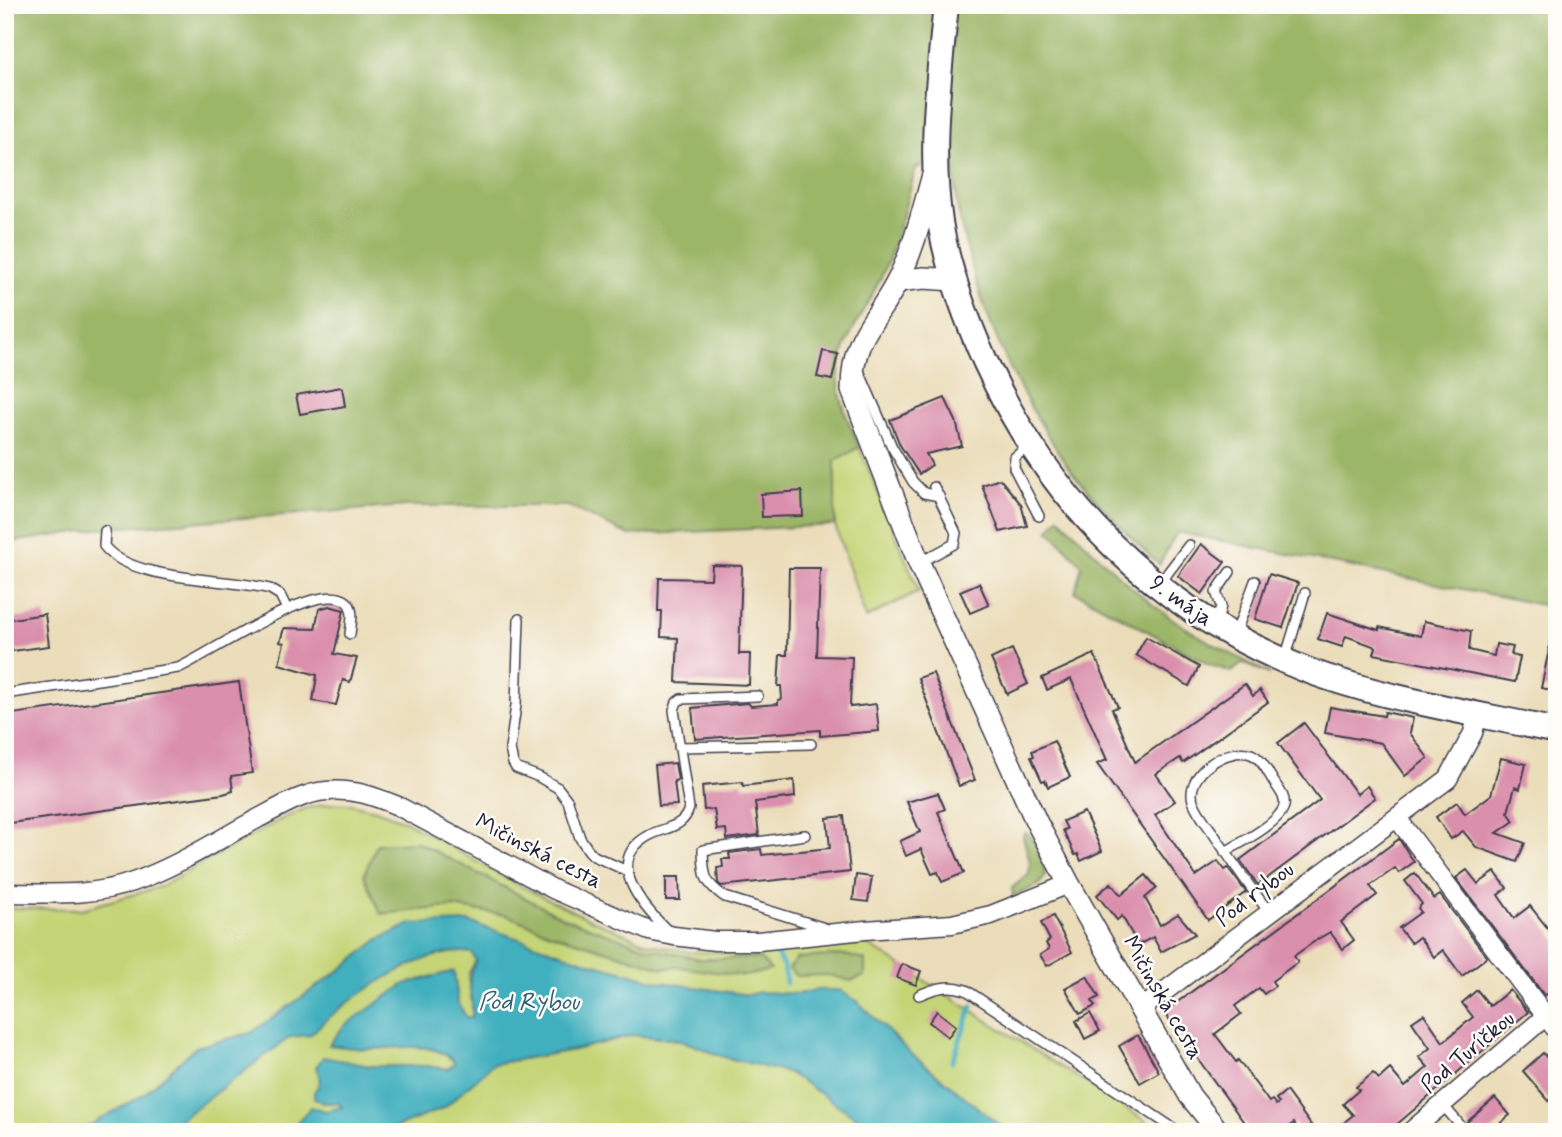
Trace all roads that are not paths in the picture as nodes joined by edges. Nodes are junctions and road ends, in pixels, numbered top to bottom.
1 (946, 5) edge
2 (935, 166) junction
3 (954, 280) junction
4 (898, 281) junction
5 (854, 359) junction
6 (1030, 445) junction
7 (934, 487) dead end
8 (939, 496) junction
9 (1040, 516) dead end
10 (105, 531) dead end
11 (1189, 545) dead end
12 (919, 563) junction
13 (1230, 572) dead end
14 (1255, 581) dead end
15 (1158, 585) junction
16 (1305, 593) dead end
17 (287, 609) junction
18 (519, 620) dead end
19 (1226, 630) junction
20 (350, 634) dead end
21 (1285, 660) junction
22 (5, 694) edge
23 (758, 696) dead end
24 (1478, 714) junction
25 (1557, 731) edge
26 (811, 744) dead end
27 (679, 747) junction
28 (1397, 818) junction
29 (805, 835) dead end
30 (1225, 852) junction
31 (627, 871) junction
32 (1069, 884) junction
33 (5, 893) edge
34 (1269, 912) junction
35 (840, 932) junction
36 (674, 936) junction
37 (919, 995) dead end
38 (1141, 1009) junction
39 (1553, 1019) edge
40 (1442, 1104) junction
41 (1179, 1132) edge
42 (1219, 1132) edge
43 (1410, 1132) edge
44 (1466, 1132) edge

1 - 2 main road, 9. mája
2 - 3 main road, 9. mája
2 - 4 street, Mičinská cesta
3 - 4 street
3 - 6 main road, 9. mája
4 - 5 street, Mičinská cesta
5 - 8 lane
5 - 12 street, Mičinská cesta
6 - 9 lane
6 - 15 main road, 9. mája
7 - 8 lane
8 - 12 lane
10 - 17 lane
11 - 15 lane
12 - 32 street, Mičinská cesta
13 - 19 lane
14 - 19 lane
15 - 19 main road, 9. mája
16 - 21 lane
17 - 20 lane
17 - 22 lane
18 - 31 lane
19 - 21 main road, 9. mája
21 - 24 main road, 9. mája
23 - 27 lane
24 - 25 main road, 9. mája
24 - 28 street, Pod rybou
26 - 27 lane
27 - 31 lane
28 - 34 street, Pod rybou
28 - 39 street
29 - 35 lane
30 - 30 lane
30 - 34 lane
31 - 36 lane
32 - 35 street, Mičinská cesta
32 - 38 street, Mičinská cesta
33 - 36 street, Mičinská cesta
34 - 38 street, Pod rybou
35 - 36 street, Mičinská cesta
37 - 41 lane
38 - 42 street, Mičinská cesta
39 - 40 street, Pod Turíčkou
40 - 43 street, Pod Turíčkou
40 - 44 lane

